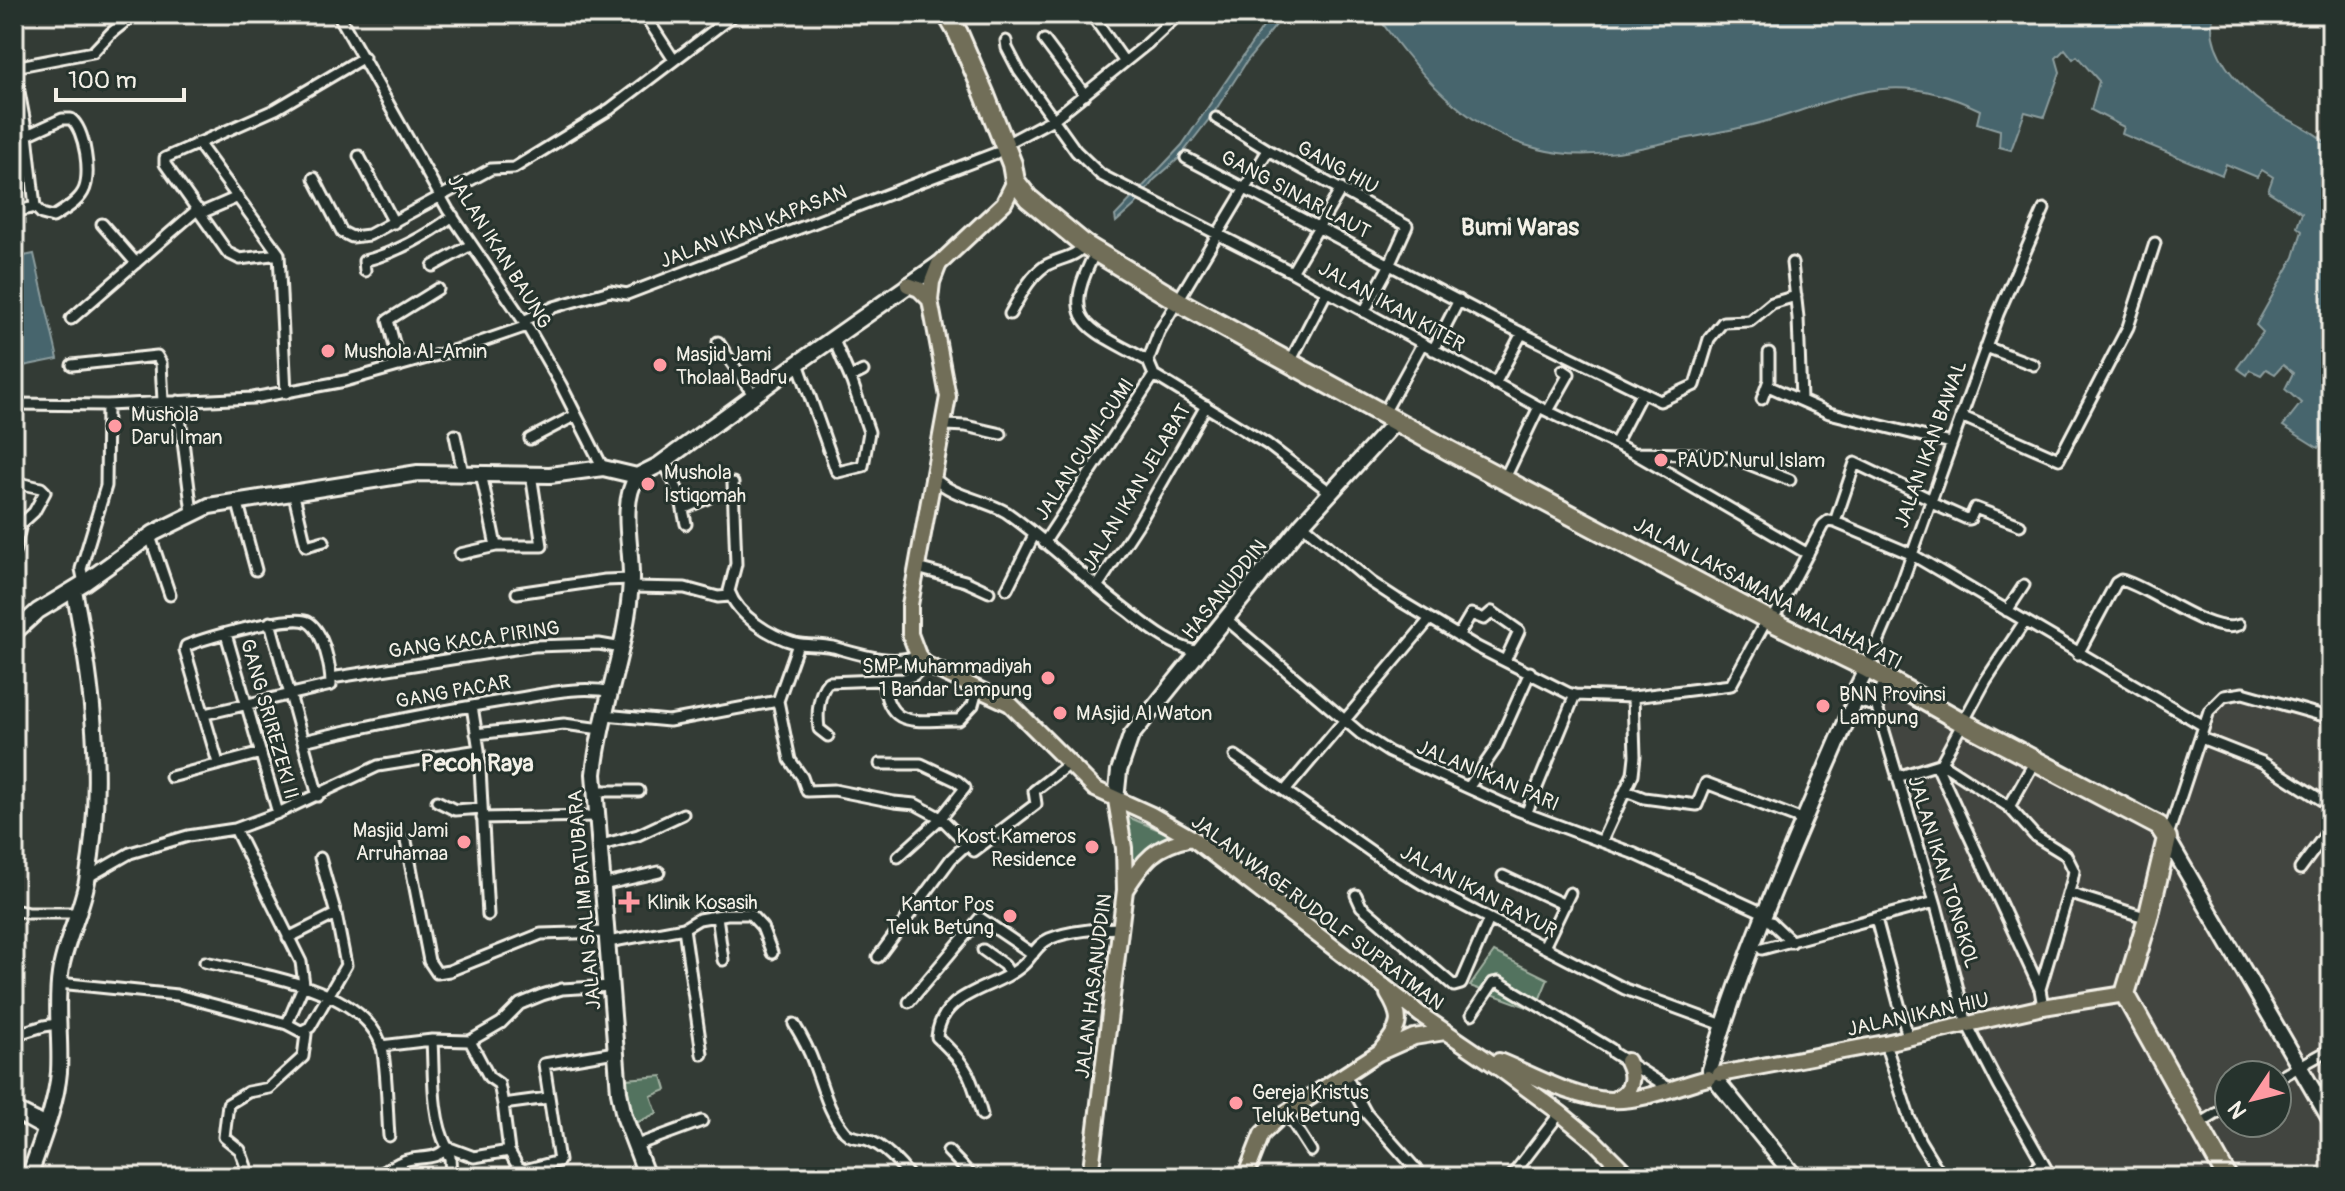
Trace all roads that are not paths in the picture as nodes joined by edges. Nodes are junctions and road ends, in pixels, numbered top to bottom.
1 (135, 14) edge
2 (338, 14) edge
3 (644, 14) edge
4 (735, 14) edge
5 (1091, 14) edge
6 (1179, 14) edge
7 (948, 16) edge
8 (1044, 40) dead end
9 (1006, 41) dead end
10 (364, 57) junction
11 (674, 60) junction
12 (1124, 61) junction
13 (14, 66) edge
14 (1085, 95) junction
15 (16, 98) edge
16 (1055, 118) junction
17 (1216, 118) dead end
18 (27, 134) junction
19 (14, 141) edge
20 (198, 143) junction
21 (1000, 149) junction
22 (1268, 150) junction
23 (359, 156) dead end
24 (1186, 158) dead end
25 (314, 178) dead end
26 (1014, 178) junction
27 (1246, 189) junction
28 (1341, 189) junction
29 (441, 194) junction
30 (238, 197) junction
31 (1028, 198) junction
32 (1004, 203) junction
33 (35, 207) junction
34 (2044, 209) dead end
35 (200, 211) junction
36 (14, 212) edge
37 (453, 216) junction
38 (394, 223) junction
39 (102, 224) dead end
40 (1318, 226) junction
41 (1217, 234) junction
42 (2155, 243) dead end
43 (471, 245) junction
44 (1090, 248) junction
45 (279, 254) junction
46 (136, 263) junction
47 (1389, 263) junction
48 (1792, 263) dead end
49 (939, 264) junction
50 (433, 266) dead end
51 (365, 271) dead end
52 (1292, 272) junction
53 (908, 285) junction
54 (438, 289) dead end
55 (1327, 291) junction
56 (1796, 296) junction
57 (930, 300) junction
58 (1459, 300) junction
59 (1177, 301) junction
60 (1364, 312) junction
61 (1010, 314) dead end
62 (71, 319) dead end
63 (525, 324) junction
64 (1522, 333) junction
65 (833, 338) junction
66 (718, 342) dead end
67 (1422, 344) junction
68 (1986, 347) junction
69 (1433, 350) junction
70 (1769, 353) dead end
71 (1148, 361) junction
72 (1290, 362) junction
73 (798, 363) junction
74 (72, 365) dead end
75 (2034, 365) dead end
76 (400, 366) junction
77 (1563, 370) dead end
78 (863, 371) dead end
79 (1154, 375) junction
80 (851, 377) junction
81 (1495, 384) junction
82 (1768, 386) junction
83 (1642, 392) junction
84 (286, 393) junction
85 (754, 396) junction
86 (1762, 399) dead end
87 (1801, 400) junction
88 (163, 401) junction
89 (178, 401) junction
90 (14, 404) edge
91 (107, 405) junction
92 (1206, 406) junction
93 (1543, 409) junction
94 (576, 415) junction
95 (1961, 416) junction
96 (1390, 417) junction
97 (945, 425) junction
98 (1001, 434) dead end
99 (455, 435) dead end
100 (530, 439) dead end
101 (1951, 443) junction
102 (1615, 444) junction
103 (1634, 453) junction
104 (664, 462) junction
105 (603, 468) junction
106 (463, 473) junction
107 (481, 473) junction
108 (531, 474) junction
109 (637, 476) junction
110 (934, 478) junction
111 (1505, 478) junction
112 (1790, 480) dead end
113 (14, 482) edge
114 (733, 483) dead end
115 (293, 491) junction
116 (1330, 492) junction
117 (708, 498) dead end
118 (237, 500) junction
119 (1932, 501) junction
120 (683, 509) junction
121 (192, 513) junction
122 (1835, 522) junction
123 (686, 524) dead end
124 (1302, 524) junction
125 (2020, 525) dead end
126 (1034, 535) junction
127 (150, 536) junction
128 (324, 541) dead end
129 (1044, 543) junction
130 (496, 546) junction
131 (14, 553) edge
132 (460, 554) dead end
133 (1808, 554) junction
134 (1911, 554) junction
135 (917, 568) junction
136 (256, 570) dead end
137 (630, 583) junction
138 (2024, 585) dead end
139 (79, 587) junction
140 (1097, 587) junction
141 (1007, 589) dead end
142 (989, 592) dead end
143 (517, 593) dead end
144 (170, 595) dead end
145 (733, 601) junction
146 (14, 604) edge
147 (2007, 611) junction
148 (1226, 619) junction
149 (1430, 619) junction
150 (1770, 620) junction
151 (2025, 621) junction
152 (270, 622) junction
153 (2239, 625) dead end
154 (18, 628) edge
155 (226, 634) junction
156 (1458, 636) junction
157 (798, 644) junction
158 (622, 648) junction
159 (1198, 652) junction
160 (2078, 654) junction
161 (921, 660) junction
162 (1505, 661) junction
163 (1867, 668) junction
164 (1530, 672) junction
165 (331, 678) junction
166 (883, 680) junction
167 (1888, 681) junction
168 (978, 687) junction
169 (612, 692) junction
170 (290, 694) junction
171 (1575, 695) junction
172 (1633, 697) junction
173 (1866, 699) junction
174 (778, 701) junction
175 (247, 704) junction
176 (472, 706) junction
177 (205, 714) junction
178 (2331, 718) edge
179 (1345, 721) junction
180 (603, 722) junction
181 (1962, 722) junction
182 (2204, 726) junction
183 (476, 734) junction
184 (828, 736) dead end
185 (2201, 738) junction
186 (303, 741) junction
187 (479, 750) junction
188 (261, 753) junction
189 (1235, 756) dead end
190 (2035, 761) junction
191 (218, 763) junction
192 (880, 764) dead end
193 (1069, 764) junction
194 (1939, 764) junction
195 (171, 777) dead end
196 (1897, 777) junction
197 (1469, 787) junction
198 (595, 791) junction
199 (639, 791) dead end
200 (1285, 791) junction
201 (1626, 791) junction
202 (318, 796) junction
203 (1116, 800) junction
204 (437, 801) dead end
205 (2331, 806) edge
206 (2009, 807) junction
207 (278, 813) junction
208 (482, 813) junction
209 (683, 814) dead end
210 (1526, 814) junction
211 (596, 816) junction
212 (941, 818) junction
213 (1805, 821) junction
214 (2331, 827) edge
215 (235, 829) junction
216 (1192, 838) junction
217 (2167, 838) junction
218 (406, 841) dead end
219 (1602, 841) junction
220 (598, 846) junction
221 (970, 848) junction
222 (898, 857) dead end
223 (320, 858) dead end
224 (2300, 869) dead end
225 (659, 872) dead end
226 (1503, 876) dead end
227 (88, 877) junction
228 (602, 885) junction
229 (1125, 890) junction
230 (1570, 893) dead end
231 (2068, 893) junction
232 (1356, 895) dead end
233 (1935, 902) junction
234 (1565, 905) junction
235 (14, 910) edge
236 (81, 913) junction
237 (336, 914) junction
238 (488, 915) dead end
239 (717, 916) junction
240 (1769, 918) junction
241 (2148, 918) junction
242 (1489, 919) junction
243 (1876, 919) junction
244 (684, 928) junction
245 (1122, 928) junction
246 (608, 937) junction
247 (288, 938) junction
248 (1792, 942) junction
249 (1544, 947) junction
250 (1762, 949) junction
251 (983, 950) dead end
252 (772, 953) dead end
253 (1033, 954) junction
254 (878, 957) dead end
255 (723, 960) dead end
256 (205, 962) dead end
257 (1010, 974) junction
258 (59, 983) junction
259 (304, 984) junction
260 (612, 986) junction
261 (1384, 986) junction
262 (2040, 989) junction
263 (2125, 994) junction
264 (328, 997) junction
265 (909, 1002) dead end
266 (2043, 1007) junction
267 (1472, 1014) dead end
268 (1421, 1015) junction
269 (14, 1022) edge
270 (57, 1024) junction
271 (287, 1024) junction
272 (794, 1024) dead end
273 (1967, 1024) junction
274 (1723, 1025) junction
275 (302, 1031) junction
276 (1445, 1032) junction
277 (18, 1033) edge
278 (1414, 1037) junction
279 (1908, 1037) junction
280 (432, 1040) junction
281 (470, 1041) junction
282 (1885, 1043) junction
283 (381, 1046) junction
284 (1611, 1049) junction
285 (2331, 1049) edge
286 (1473, 1050) junction
287 (615, 1052) junction
288 (1378, 1053) junction
289 (702, 1054) dead end
290 (1627, 1061) junction
291 (2298, 1066) junction
292 (2293, 1069) edge
293 (1714, 1074) junction
294 (1345, 1075) junction
295 (1672, 1087) junction
296 (548, 1098) junction
297 (1611, 1100) junction
298 (503, 1104) junction
299 (14, 1107) edge
300 (1286, 1112) junction
301 (1560, 1113) junction
302 (14, 1114) edge
303 (982, 1115) dead end
304 (2213, 1116) edge
305 (702, 1121) dead end
306 (2331, 1121) edge
307 (2198, 1125) junction
308 (45, 1126) junction
309 (389, 1136) dead end
310 (634, 1146) junction
311 (446, 1149) junction
312 (509, 1151) junction
313 (948, 1151) dead end
314 (1311, 1151) dead end
315 (2043, 1163) junction
316 (1416, 1168) junction
317 (544, 1172) edge
318 (645, 1174) edge
319 (249, 1175) dead end
320 (1629, 1176) edge
321 (29, 1177) edge
322 (370, 1177) edge
323 (451, 1177) edge
324 (618, 1177) edge
325 (910, 1177) edge
326 (973, 1177) edge
327 (1090, 1177) edge
328 (1245, 1177) edge
329 (1405, 1177) edge
330 (1423, 1177) edge
331 (1511, 1177) edge
332 (1795, 1177) edge
333 (1942, 1177) edge
334 (2023, 1177) edge
335 (2051, 1177) edge
336 (2227, 1177) edge

1 - 13 street
2 - 10 street, JALAN IKAN BAUNG
3 - 11 street
4 - 11 street
5 - 12 street
6 - 12 street, JALAN IKAN KAPASAN
7 - 21 highway, JALAN LAKSAMANA MALAHAYATI
8 - 14 street
9 - 16 street, JALAN IKAN KITER
10 - 20 street
10 - 29 street, JALAN IKAN BAUNG
11 - 29 street
12 - 14 street, JALAN IKAN KAPASAN
13 - 15 street
14 - 16 street, JALAN IKAN KAPASAN
15 - 18 street
16 - 21 street, JALAN IKAN KAPASAN
16 - 41 street, JALAN IKAN KITER
17 - 22 street, GANG HIU
18 - 19 street
18 - 33 street
18 - 33 street
20 - 30 street
20 - 35 street
21 - 26 highway, JALAN LAKSAMANA MALAHAYATI
21 - 63 street, JALAN IKAN KAPASAN
22 - 27 street
22 - 28 street, GANG HIU
23 - 38 street
24 - 27 street, GANG SINAR LAUT
25 - 38 street
26 - 31 highway, JALAN LAKSAMANA MALAHAYATI
26 - 32 main road
27 - 40 street, GANG SINAR LAUT
27 - 41 street
28 - 40 street
28 - 47 street, GANG HIU
29 - 37 street, JALAN IKAN BAUNG
29 - 38 street
30 - 35 street
30 - 45 street
31 - 32 main road
31 - 44 highway, JALAN LAKSAMANA MALAHAYATI
32 - 49 main road
33 - 36 street
34 - 68 street, JALAN IKAN BAWAL
35 - 45 street
35 - 46 street
37 - 43 street, JALAN IKAN BAUNG
37 - 51 street
39 - 46 street
40 - 47 street, GANG SINAR LAUT
40 - 52 street
41 - 52 street, JALAN IKAN KITER
41 - 59 street
42 - 95 street
43 - 50 street
43 - 63 street, JALAN IKAN BAUNG
44 - 59 highway, JALAN LAKSAMANA MALAHAYATI
44 - 61 street
44 - 71 street
45 - 84 street
46 - 62 street
47 - 58 street, GANG SINAR LAUT
47 - 60 street
48 - 56 street
49 - 53 street
49 - 57 main road
52 - 55 street, JALAN IKAN KITER
53 - 57 main road
53 - 65 street
54 - 76 street
55 - 60 street, JALAN IKAN KITER
55 - 72 street
56 - 83 street
56 - 87 street
57 - 97 main road
58 - 64 street, GANG SINAR LAUT
58 - 69 street
59 - 71 street
59 - 72 highway, JALAN LAKSAMANA MALAHAYATI
60 - 67 street, JALAN IKAN KITER
63 - 76 street, JALAN IKAN KAPASAN
63 - 94 street, JALAN IKAN BAUNG
64 - 81 street
64 - 83 street, GANG SINAR LAUT
65 - 73 street
65 - 80 street
66 - 85 street
67 - 69 street, JALAN IKAN KITER
67 - 96 street
68 - 75 street
68 - 95 street, JALAN IKAN BAWAL
69 - 81 street, JALAN IKAN KITER
70 - 82 street
71 - 79 street
72 - 96 highway, JALAN LAKSAMANA MALAHAYATI
73 - 80 street
73 - 85 street
74 - 88 street
76 - 84 street, JALAN IKAN KAPASAN
77 - 93 street
78 - 80 street
79 - 92 street
79 - 129 street, JALAN CUMI-CUMI
81 - 93 street, JALAN IKAN KITER
82 - 86 street
82 - 87 street
83 - 102 street
84 - 89 street, JALAN IKAN KAPASAN
85 - 104 street
87 - 101 street
88 - 89 street, JALAN IKAN KAPASAN
88 - 91 street, JALAN IKAN KAPASAN
89 - 121 street
90 - 91 street, JALAN IKAN KAPASAN
91 - 139 street
92 - 116 street
92 - 140 street, JALAN IKAN JELABAT
93 - 102 street, JALAN IKAN KITER
93 - 111 street
94 - 100 street
94 - 105 street, JALAN IKAN BAUNG
95 - 101 street, JALAN IKAN BAWAL
96 - 111 highway, JALAN LAKSAMANA MALAHAYATI
96 - 116 street, HASANUDDIN
97 - 98 street
97 - 110 main road
99 - 106 street
101 - 119 street, JALAN IKAN BAWAL
102 - 103 street, JALAN IKAN KITER
103 - 112 street
103 - 133 street, JALAN IKAN KITER
104 - 109 street
104 - 120 street
105 - 108 street
105 - 109 street
106 - 107 street
106 - 115 street
107 - 108 street
107 - 130 street
108 - 130 street
109 - 137 street, JALAN SALIM BATUBARA
110 - 126 street
110 - 135 main road
111 - 150 highway, JALAN LAKSAMANA MALAHAYATI
113 - 131 street
114 - 145 street
115 - 118 street
115 - 128 street
116 - 124 street, HASANUDDIN
117 - 120 street
118 - 121 street
118 - 136 street
119 - 122 street
119 - 125 street
119 - 134 street, JALAN IKAN BAWAL
120 - 123 street
121 - 127 street
122 - 133 street
122 - 134 street
124 - 148 street, HASANUDDIN
124 - 149 street
126 - 129 street
126 - 141 street
127 - 139 street
127 - 144 street
129 - 140 street
130 - 132 street
133 - 150 street
134 - 147 street
134 - 163 street, JALAN IKAN BAWAL
135 - 142 street
135 - 161 main road
137 - 143 street
137 - 145 street
137 - 158 street, JALAN SALIM BATUBARA
138 - 147 street
139 - 154 street
139 - 227 street
140 - 159 street
145 - 157 street
146 - 154 street
147 - 151 street
148 - 159 street, HASANUDDIN
148 - 179 street, JALAN IKAN PARI
149 - 156 street
149 - 179 street
150 - 163 highway, JALAN LAKSAMANA MALAHAYATI
150 - 172 street
151 - 160 street
151 - 181 street
152 - 155 street
152 - 165 street
152 - 170 street
153 - 160 street
155 - 175 street, GANG SRIREZEKI II
155 - 177 street
156 - 162 street
156 - 162 street
157 - 161 street
157 - 174 street
158 - 165 street, GANG KACA PIRING
158 - 169 street, JALAN SALIM BATUBARA
159 - 203 street, HASANUDDIN
160 - 182 street
161 - 166 street
161 - 168 main road, JALAN WAGE RUDOLF SUPRATMAN
162 - 164 street
163 - 167 highway, JALAN LAKSAMANA MALAHAYATI
163 - 173 street, JALAN IKAN BAWAL
164 - 171 street
164 - 197 street
165 - 170 street, GANG KACA PIRING
166 - 168 street
166 - 184 street
167 - 173 street, JALAN IKAN BAWAL
167 - 181 highway, JALAN LAKSAMANA MALAHAYATI
168 - 193 main road, JALAN WAGE RUDOLF SUPRATMAN
169 - 176 street, GANG PACAR
169 - 180 street, JALAN SALIM BATUBARA
170 - 175 street
170 - 186 street
171 - 172 street
171 - 210 street
172 - 201 street
173 - 196 street, JALAN IKAN TONGKOL
173 - 213 street, JALAN IKAN BAWAL
173 - 240 street, JALAN IKAN BAWAL
174 - 180 street
174 - 212 street
175 - 177 street
175 - 188 street, GANG SRIREZEKI II
176 - 183 street
176 - 186 street, GANG PACAR
177 - 191 street
178 - 182 street
179 - 197 street, JALAN IKAN PARI
179 - 200 street
180 - 183 street
180 - 198 street, JALAN SALIM BATUBARA
181 - 190 highway, JALAN LAKSAMANA MALAHAYATI
181 - 194 street
182 - 185 street
183 - 187 street
185 - 205 street
185 - 217 street
186 - 202 street
187 - 202 street
187 - 208 street
188 - 191 street
188 - 207 street, GANG SRIREZEKI II
189 - 200 street, JALAN IKAN RAYUR
190 - 206 street
190 - 217 highway, JALAN LAKSAMANA MALAHAYATI
191 - 195 street
192 - 212 street
193 - 203 main road, JALAN WAGE RUDOLF SUPRATMAN
193 - 221 street
194 - 196 street
194 - 206 street
194 - 262 street
196 - 233 street, JALAN IKAN TONGKOL
197 - 210 street, JALAN IKAN PARI
198 - 199 street
198 - 211 street, JALAN SALIM BATUBARA
200 - 242 street, JALAN IKAN RAYUR
201 - 213 street
201 - 219 street
202 - 207 street
203 - 216 main road, JALAN WAGE RUDOLF SUPRATMAN
203 - 229 main road, JALAN HASANUDDIN
204 - 208 street
206 - 231 street
207 - 215 street
208 - 211 street
208 - 238 street
209 - 220 street
210 - 219 street, JALAN IKAN PARI
211 - 220 street, JALAN SALIM BATUBARA
212 - 221 street
212 - 222 street
213 - 240 street, JALAN IKAN BAWAL
214 - 224 street
215 - 227 street
215 - 247 street
216 - 229 main road
216 - 261 main road, JALAN WAGE RUDOLF SUPRATMAN
217 - 241 highway
217 - 291 street
218 - 246 street
219 - 240 street, JALAN IKAN PARI
220 - 228 street, JALAN SALIM BATUBARA
221 - 254 street
223 - 237 street
225 - 228 street
226 - 234 street
227 - 236 street
228 - 246 street, JALAN SALIM BATUBARA
229 - 245 main road, JALAN HASANUDDIN
230 - 234 street
231 - 241 street
231 - 262 street
232 - 242 street
233 - 243 street
233 - 273 street, JALAN IKAN TONGKOL
234 - 249 street
235 - 236 street
236 - 258 street
237 - 247 street
237 - 264 street
239 - 244 street
239 - 252 street
239 - 255 street
240 - 248 street, JALAN IKAN PARI
240 - 250 street, JALAN IKAN BAWAL
240 - 274 street, JALAN IKAN BAWAL
241 - 263 highway
242 - 249 street, JALAN IKAN RAYUR
243 - 248 street
243 - 279 street
244 - 246 street
244 - 289 street
245 - 253 street
245 - 327 main road, JALAN HASANUDDIN
246 - 260 street, JALAN SALIM BATUBARA
247 - 259 street
248 - 250 street
249 - 274 street, JALAN IKAN RAYUR
250 - 293 street, JALAN IKAN BAWAL
251 - 257 street
253 - 257 street
253 - 265 street
256 - 259 street
257 - 303 street
258 - 270 street
258 - 271 street
259 - 264 street
259 - 271 street
260 - 281 street
260 - 287 street, JALAN SALIM BATUBARA
261 - 268 main road, JALAN WAGE RUDOLF SUPRATMAN
261 - 288 main road
262 - 266 street
263 - 266 main road, JALAN IKAN HIU
263 - 307 highway
264 - 275 street
264 - 283 street
266 - 273 main road, JALAN IKAN HIU
267 - 284 street
268 - 276 main road, JALAN WAGE RUDOLF SUPRATMAN
268 - 278 main road
269 - 277 street
270 - 277 street
270 - 308 street
271 - 275 street
272 - 325 street
273 - 279 main road, JALAN IKAN HIU
273 - 315 street, JALAN IKAN TONGKOL
274 - 293 street, JALAN IKAN BAWAL
275 - 319 street
276 - 278 main road
276 - 286 main road, JALAN WAGE RUDOLF SUPRATMAN
278 - 288 main road
279 - 282 main road, JALAN IKAN HIU
280 - 281 street
280 - 283 street
280 - 311 street
281 - 298 street
282 - 293 main road, JALAN IKAN HIU
282 - 333 street
283 - 309 street
284 - 290 street
284 - 295 street
285 - 291 street
286 - 297 main road, JALAN WAGE RUDOLF SUPRATMAN
286 - 301 main road, JALAN WAGE RUDOLF SUPRATMAN
287 - 296 street
287 - 310 street, JALAN SALIM BATUBARA
288 - 294 main road
290 - 295 street
290 - 297 main road
291 - 292 street
291 - 306 street
293 - 295 main road, JALAN WAGE RUDOLF SUPRATMAN
293 - 332 street
294 - 300 main road
294 - 316 street
295 - 297 main road, JALAN WAGE RUDOLF SUPRATMAN
296 - 298 street
296 - 317 street
298 - 312 street
299 - 308 street
300 - 314 street
300 - 328 main road
301 - 320 main road, JALAN WAGE RUDOLF SUPRATMAN
301 - 331 street
302 - 308 street
304 - 307 street
305 - 310 street
307 - 336 highway
308 - 321 street
310 - 318 street, JALAN SALIM BATUBARA
311 - 312 street
311 - 322 street
311 - 323 street
312 - 317 street
313 - 326 street
315 - 334 street
315 - 335 street, JALAN IKAN TONGKOL
316 - 329 street
316 - 330 street
318 - 324 street

